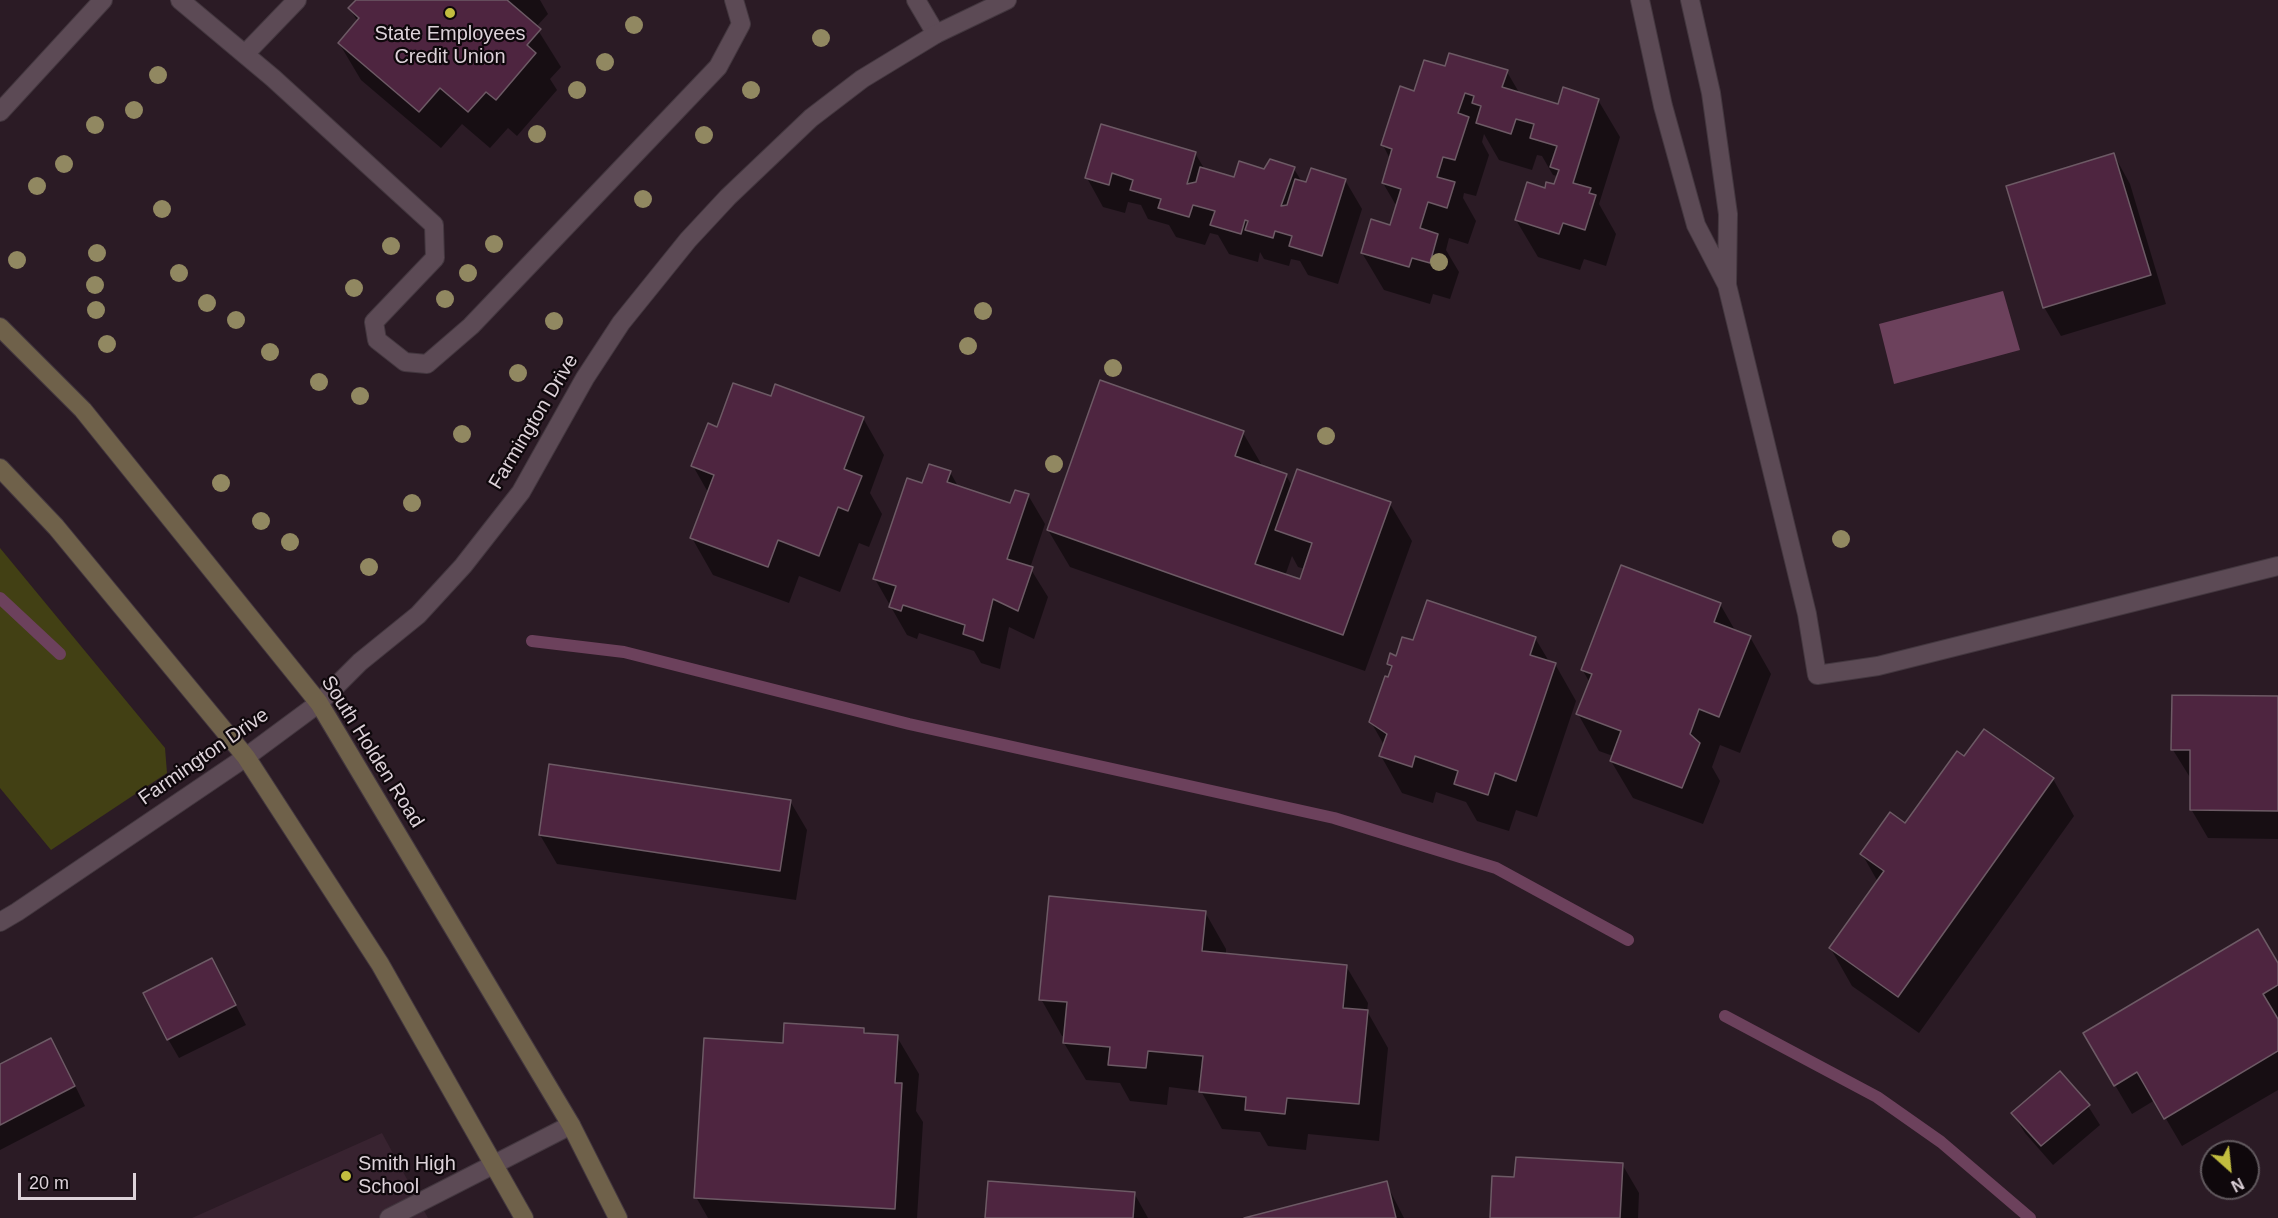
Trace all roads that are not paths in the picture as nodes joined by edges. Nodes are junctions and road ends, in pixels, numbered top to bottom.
1 (103, 0) edge
2 (180, 0) edge
3 (297, 0) edge
4 (734, 0) edge
5 (916, 0) edge
6 (1007, 0) edge
7 (1640, 0) edge
8 (1690, 0) edge
9 (936, 34) junction
10 (245, 54) junction
11 (0, 112) edge
12 (1727, 285) junction
13 (0, 327) edge
14 (0, 468) edge
15 (2278, 566) edge
16 (319, 703) junction
17 (246, 757) junction
18 (0, 922) edge
19 (572, 1125) junction
20 (495, 1166) junction
21 (389, 1218) edge
22 (524, 1218) edge
23 (618, 1218) edge

1 - 11 street
2 - 10 street
3 - 10 street
4 - 10 street
5 - 9 street
6 - 9 street, Farmington Drive
7 - 12 street
8 - 12 street
9 - 16 street, Farmington Drive
12 - 15 street
13 - 16 main road, South Holden Road
14 - 17 main road
16 - 17 street, Farmington Drive
16 - 19 main road, South Holden Road
17 - 18 street, Farmington Drive
17 - 20 main road
19 - 20 street
19 - 23 main road, South Holden Road
20 - 21 street
20 - 22 main road

